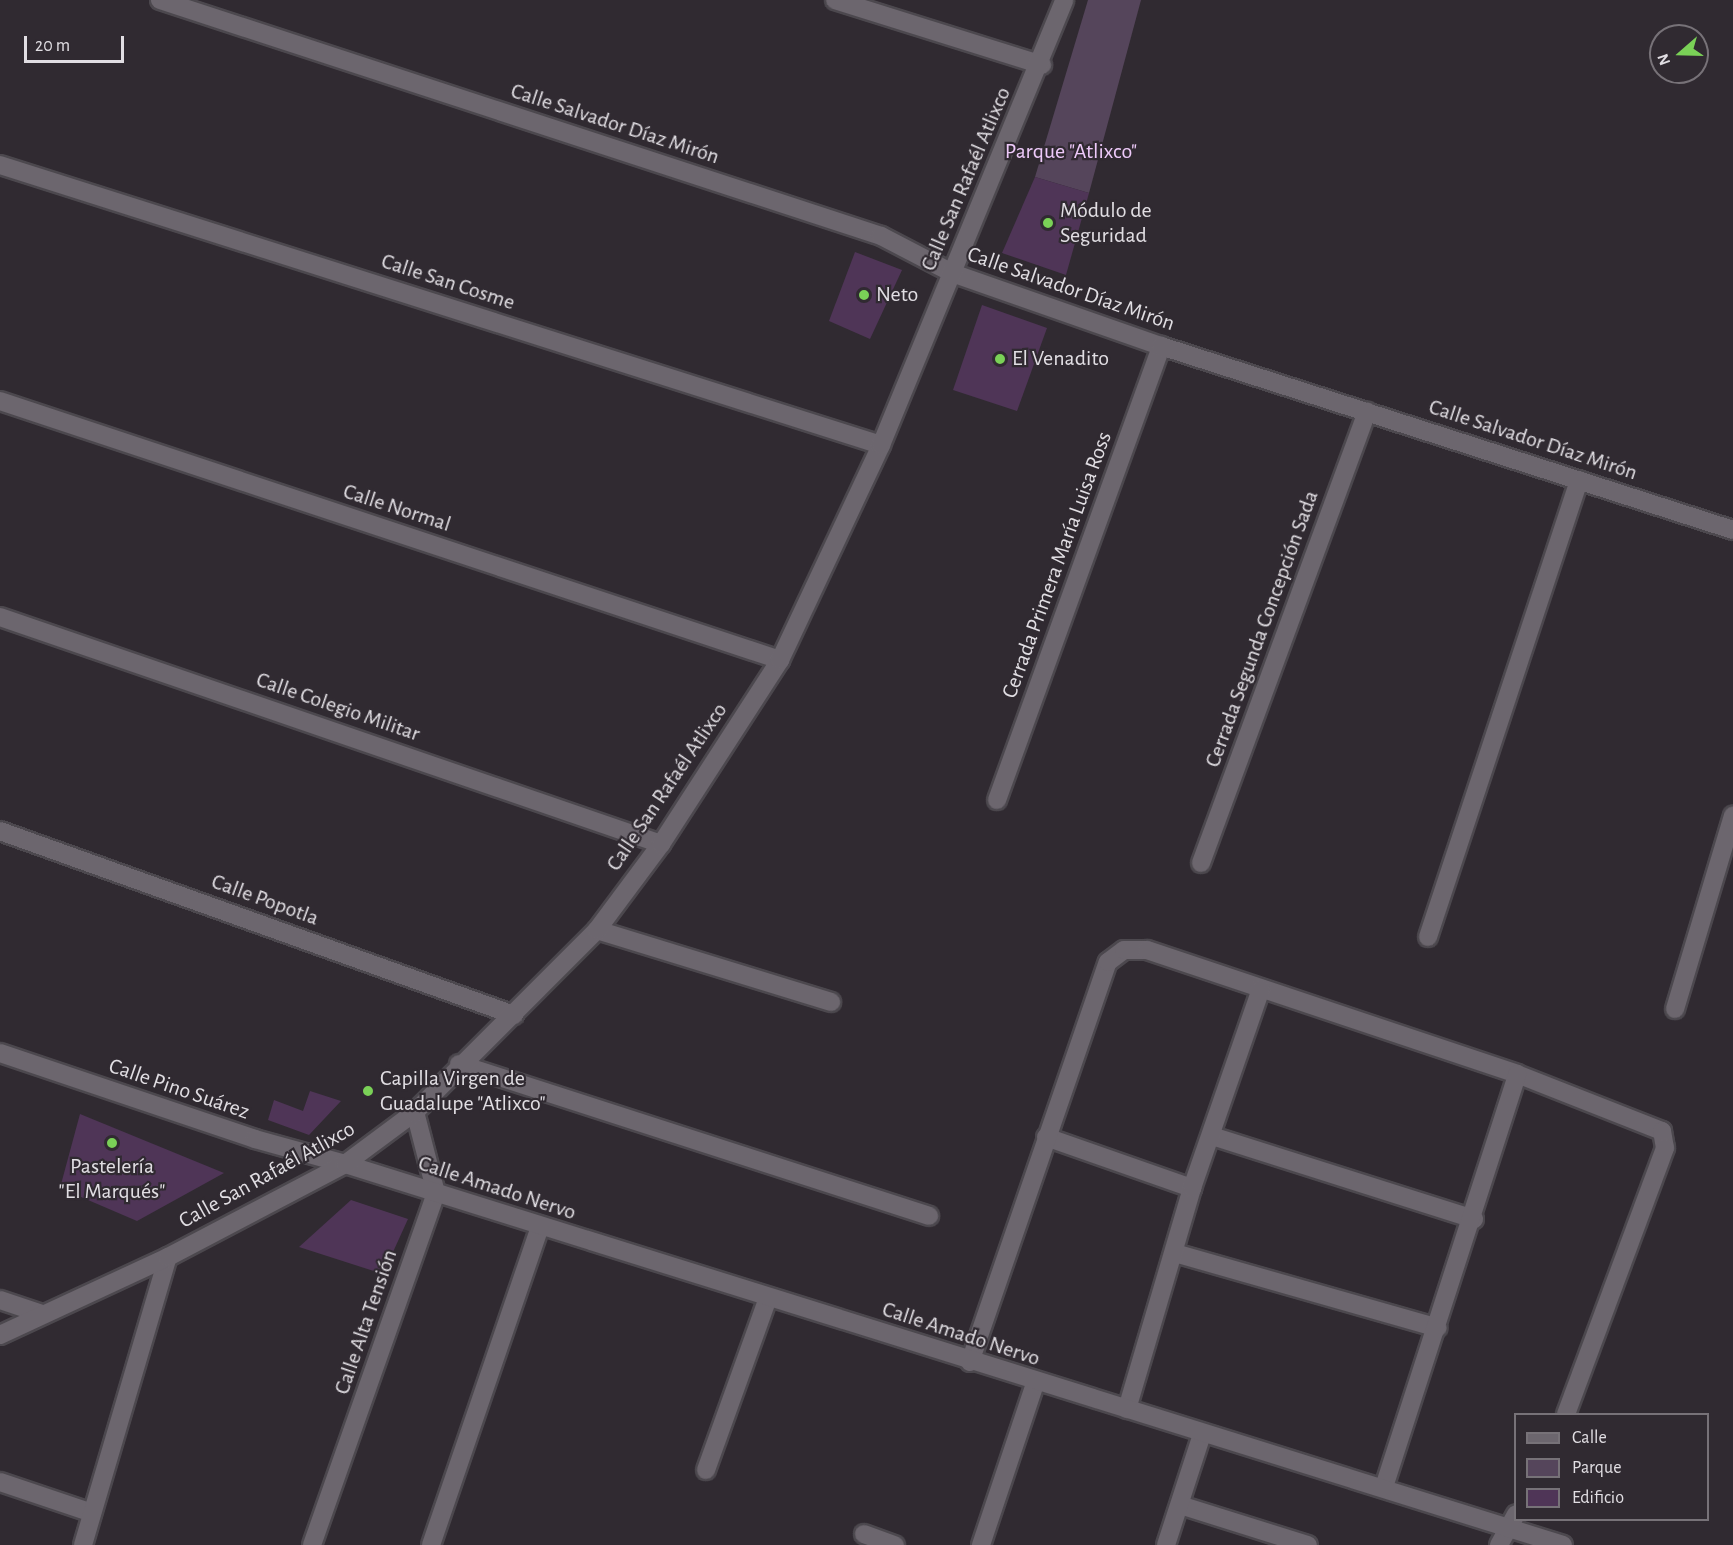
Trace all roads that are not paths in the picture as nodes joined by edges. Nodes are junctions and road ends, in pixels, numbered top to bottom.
1 (160, 0) edge
2 (835, 0) edge
3 (1064, 0) edge
4 (1042, 65) junction
5 (0, 165) edge
6 (951, 273) junction
7 (1161, 346) junction
8 (0, 401) edge
9 (1367, 412) junction
10 (880, 444) junction
11 (1579, 480) junction
12 (1733, 530) edge
13 (0, 617) edge
14 (780, 660) junction
15 (997, 800) dead end
16 (1733, 816) edge
17 (0, 831) edge
18 (661, 844) junction
19 (1201, 863) dead end
20 (597, 930) junction
21 (1428, 937) dead end
22 (1261, 989) junction
23 (831, 1002) dead end
24 (1675, 1009) dead end
25 (514, 1015) junction
26 (0, 1053) edge
27 (459, 1064) junction
28 (1517, 1074) junction
29 (415, 1112) junction
30 (1212, 1136) junction
31 (1046, 1137) junction
32 (345, 1164) junction
33 (1192, 1188) junction
34 (436, 1193) junction
35 (929, 1216) dead end
36 (1474, 1220) junction
37 (540, 1227) junction
38 (1175, 1253) junction
39 (168, 1257) junction
40 (768, 1298) junction
41 (0, 1300) edge
42 (42, 1314) junction
43 (1438, 1328) junction
44 (0, 1335) edge
45 (970, 1362) junction
46 (1035, 1384) junction
47 (1127, 1409) junction
48 (1566, 1413) edge
49 (1202, 1434) junction
50 (706, 1470) dead end
51 (0, 1482) edge
52 (1383, 1487) junction
53 (1180, 1505) junction
54 (92, 1513) junction
55 (1512, 1520) edge
56 (1514, 1521) edge
57 (864, 1534) dead end
58 (83, 1545) edge
59 (312, 1545) edge
60 (431, 1545) edge
61 (895, 1545) edge
62 (981, 1545) edge
63 (1167, 1545) edge
64 (1308, 1545) edge
65 (1499, 1545) edge
66 (1563, 1545) edge

1 - 6 street, Calle Salvador Díaz Mirón
2 - 4 street
3 - 4 street, Calle San Rafaél Atlixco
4 - 6 street, Calle San Rafaél Atlixco
5 - 10 street, Calle San Cosme
6 - 7 street, Calle Salvador Díaz Mirón
6 - 10 street, Calle San Rafaél Atlixco
7 - 9 street, Calle Salvador Díaz Mirón
7 - 15 street, Cerrada Primera María Luisa Ross
8 - 14 street, Calle Normal
9 - 11 street, Calle Salvador Díaz Mirón
9 - 19 street, Cerrada Segunda Concepción Sada
10 - 14 street, Calle San Rafaél Atlixco
11 - 12 street, Calle Salvador Díaz Mirón
11 - 21 street
13 - 18 street, Calle Colegio Militar
14 - 18 street, Calle San Rafaél Atlixco
16 - 24 street
17 - 25 street, Calle Popotla
18 - 20 street, Calle San Rafaél Atlixco
20 - 23 street
20 - 25 street, Calle San Rafaél Atlixco
22 - 28 street
22 - 30 street
22 - 31 street
25 - 27 street, Calle San Rafaél Atlixco
26 - 32 street, Calle Pino Suárez
27 - 29 street, Calle San Rafaél Atlixco
27 - 35 street
28 - 36 street
28 - 48 street
29 - 32 street, Calle San Rafaél Atlixco
29 - 34 street
30 - 33 street
30 - 36 street
31 - 33 street
31 - 45 street
32 - 34 street, Calle Amado Nervo
32 - 39 street, Calle San Rafaél Atlixco
33 - 38 street
34 - 37 street, Calle Amado Nervo
34 - 59 street, Calle Alta Tensión
36 - 43 street
37 - 40 street, Calle Amado Nervo
37 - 60 street
38 - 43 street
38 - 47 street
39 - 42 street, Calle San Rafaél Atlixco
39 - 54 street
40 - 45 street, Calle Amado Nervo
40 - 50 street
41 - 42 street
42 - 44 street, Calle San Rafaél Atlixco
43 - 52 street
45 - 46 street, Calle Amado Nervo
46 - 47 street, Calle Amado Nervo
46 - 62 street
47 - 49 street, Calle Amado Nervo
49 - 52 street, Calle Amado Nervo
49 - 53 street
51 - 54 street
52 - 55 street, Calle Amado Nervo
53 - 63 street
53 - 64 street
54 - 58 street
55 - 65 street
56 - 66 street, Calle Amado Nervo
57 - 61 street

